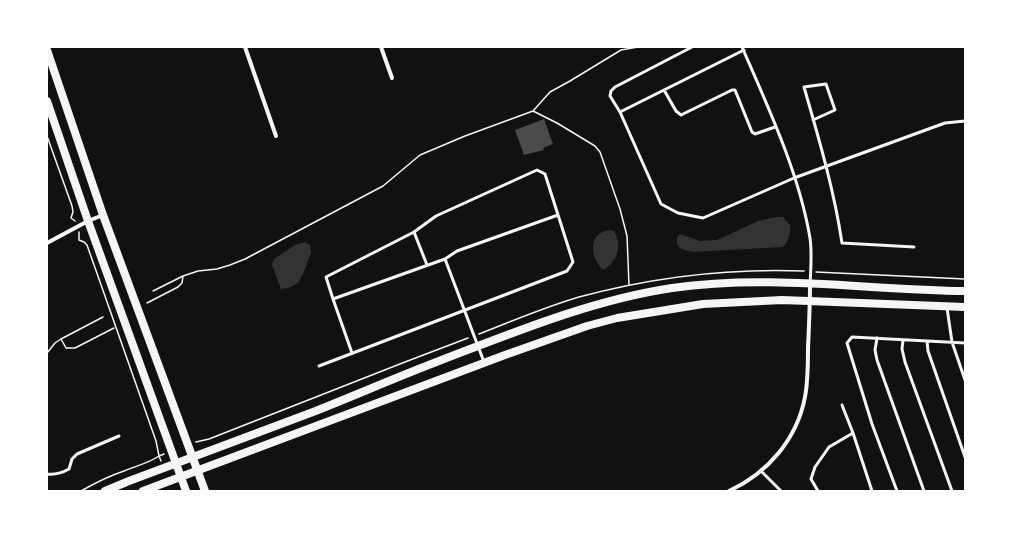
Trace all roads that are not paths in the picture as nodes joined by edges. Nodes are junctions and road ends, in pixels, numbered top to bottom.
1 (245, 47) edge
2 (381, 47) edge
3 (692, 47) edge
4 (743, 49) edge
5 (47, 50) edge
6 (392, 78) dead end
7 (664, 90) junction
8 (47, 101) edge
9 (620, 112) junction
10 (813, 120) junction
11 (965, 121) edge
12 (775, 127) junction
13 (276, 136) dead end
14 (825, 167) junction
15 (794, 178) junction
16 (103, 215) junction
17 (558, 215) junction
18 (88, 221) junction
19 (414, 232) junction
20 (47, 243) edge
21 (914, 247) dead end
22 (445, 259) junction
23 (426, 266) junction
24 (810, 284) junction
25 (965, 291) edge
26 (333, 299) junction
27 (810, 300) junction
28 (947, 306) junction
29 (965, 307) edge
30 (464, 310) junction
31 (877, 338) junction
32 (903, 340) junction
33 (927, 341) junction
34 (952, 342) junction
35 (965, 343) edge
36 (478, 346) junction
37 (352, 353) junction
38 (485, 363) junction
39 (320, 366) dead end
40 (965, 380) edge
41 (842, 405) dead end
42 (853, 433) junction
43 (119, 436) dead end
44 (192, 457) junction
45 (965, 458) edge
46 (176, 464) junction
47 (197, 471) junction
48 (761, 471) junction
49 (47, 474) edge
50 (181, 477) junction
51 (106, 491) edge
52 (143, 491) edge
53 (186, 491) edge
54 (205, 491) edge
55 (730, 491) edge
56 (781, 491) edge
57 (818, 491) edge
58 (872, 491) edge
59 (896, 491) edge
60 (924, 491) edge
61 (952, 491) edge

1 - 13 street
2 - 6 street
3 - 9 lane
4 - 7 lane
4 - 12 lane
5 - 16 main road
7 - 9 lane
7 - 12 lane
8 - 18 main road
9 - 15 lane
10 - 10 lane
10 - 14 lane
11 - 14 lane
12 - 15 lane
14 - 15 lane
14 - 21 lane
15 - 24 lane
16 - 18 street
16 - 44 main road
17 - 19 lane
17 - 22 lane
17 - 30 lane
18 - 20 street
18 - 46 main road
19 - 23 lane
19 - 26 lane
22 - 23 lane
22 - 30 lane
23 - 26 lane
24 - 25 main road
24 - 27 street
24 - 36 main road
26 - 37 lane
27 - 28 main road
27 - 38 main road
27 - 48 street
28 - 29 main road
28 - 34 lane
30 - 36 lane
30 - 37 lane
31 - 32 lane
31 - 59 lane
31 - 60 lane
32 - 33 lane
32 - 61 lane
33 - 34 lane
33 - 45 lane
34 - 35 lane
34 - 40 lane
36 - 38 lane
36 - 44 main road
37 - 39 lane
38 - 47 main road
41 - 42 lane
42 - 57 lane
42 - 58 lane
43 - 49 lane
44 - 46 main road
44 - 47 main road
46 - 50 main road
46 - 51 main road
47 - 50 main road
47 - 54 main road
48 - 55 street
48 - 56 lane
50 - 52 main road
50 - 53 main road

